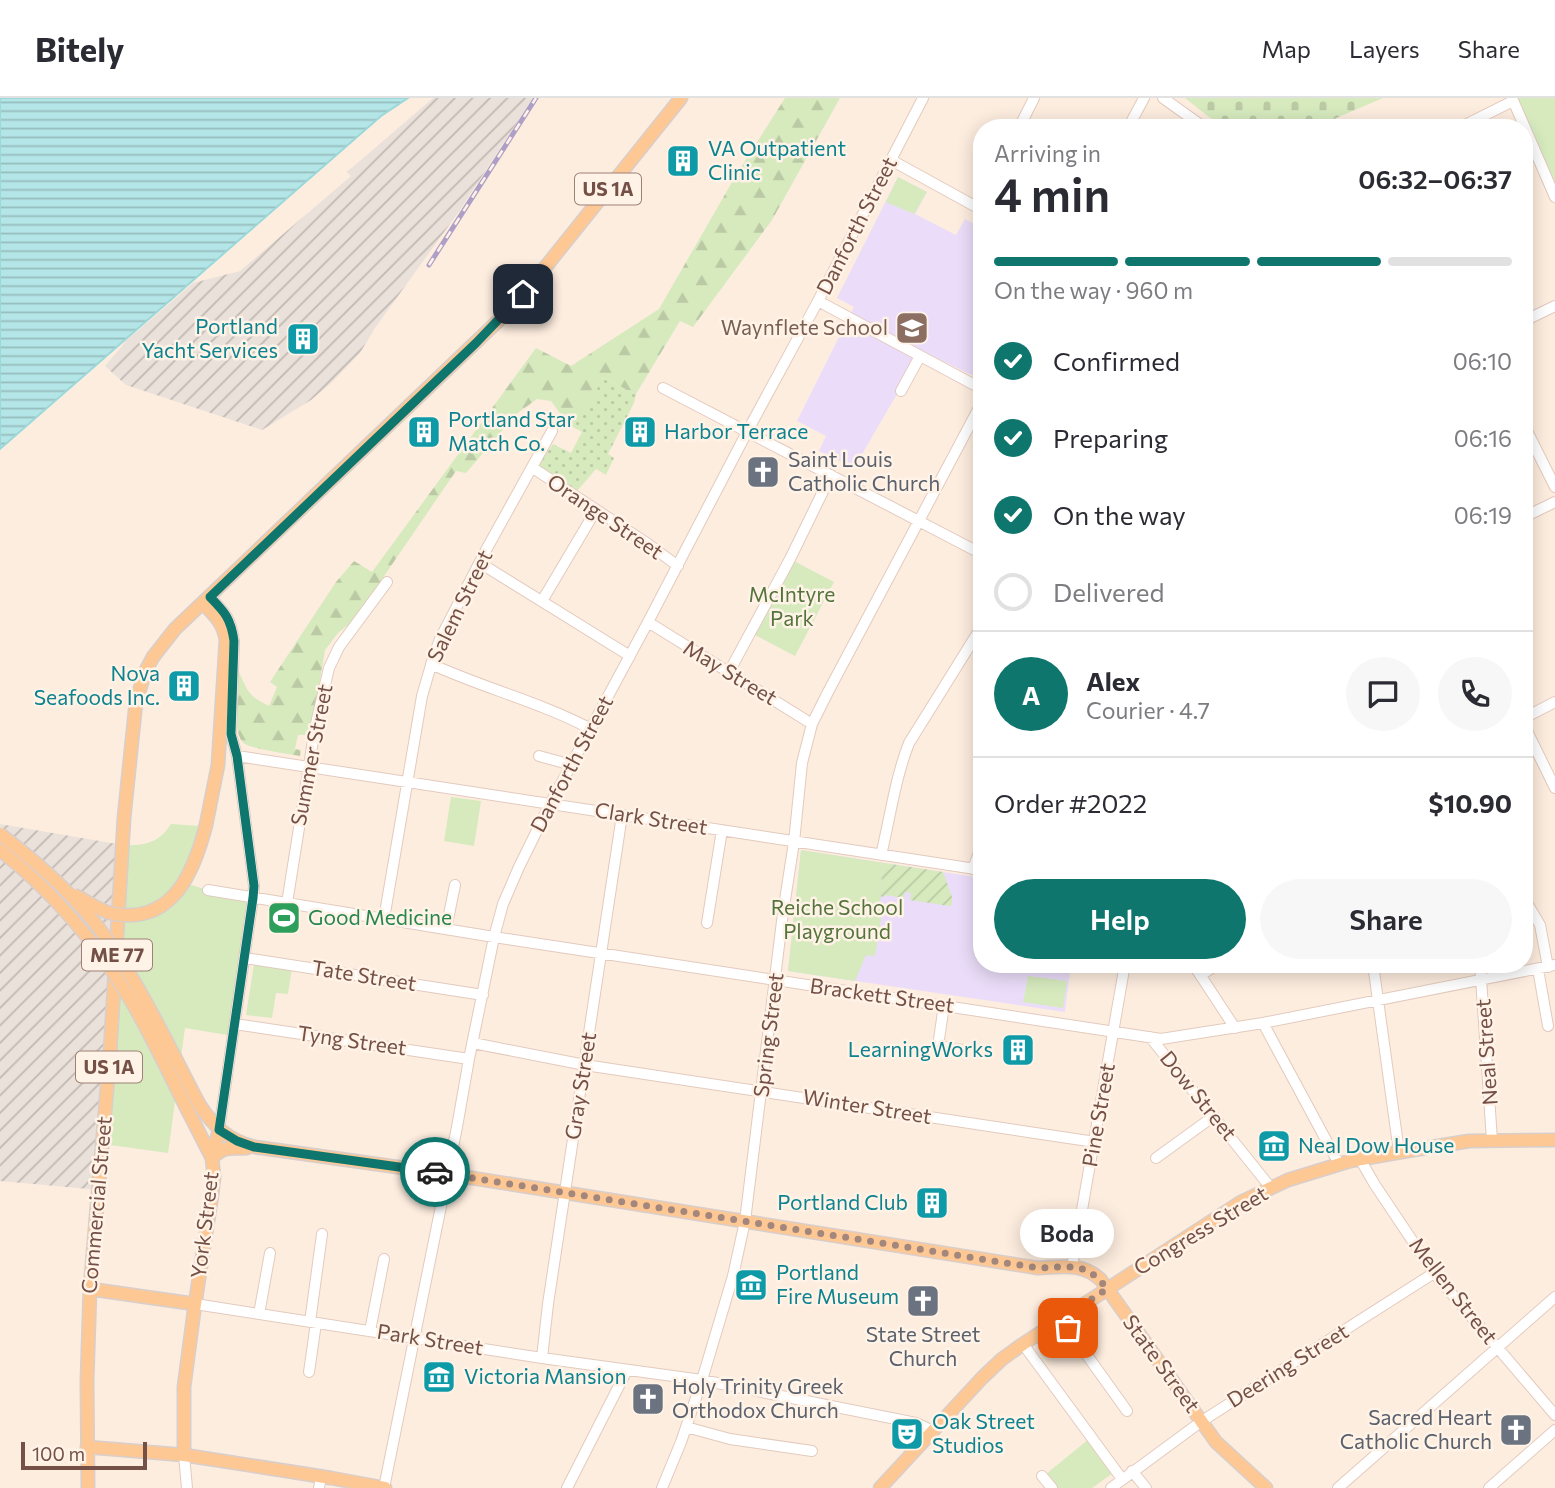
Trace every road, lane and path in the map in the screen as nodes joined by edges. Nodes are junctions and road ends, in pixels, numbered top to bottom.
1 (681, 98) edge
2 (923, 98) edge
3 (1034, 98) edge
4 (1144, 98) edge
5 (1163, 98) edge
6 (1513, 99) edge
7 (1024, 119) edge
8 (1133, 119) edge
9 (1192, 119) edge
10 (1475, 119) edge
11 (1522, 119) edge
12 (1533, 146) edge
13 (891, 160) junction
14 (1555, 197) edge
15 (973, 205) edge
16 (818, 301) junction
17 (1555, 306) edge
18 (1533, 317) edge
19 (919, 356) junction
20 (973, 384) edge
21 (663, 388) dead end
22 (901, 391) dead end
23 (973, 419) edge
24 (552, 431) dead end
25 (747, 432) junction
26 (1533, 443) edge
27 (533, 468) junction
28 (831, 475) junction
29 (1555, 487) edge
30 (1555, 502) edge
31 (596, 510) junction
32 (1533, 513) edge
33 (919, 522) junction
34 (973, 549) edge
35 (480, 563) junction
36 (678, 566) junction
37 (387, 583) dead end
38 (207, 600) junction
39 (542, 601) junction
40 (648, 622) junction
41 (973, 640) edge
42 (630, 656) junction
43 (431, 664) junction
44 (729, 672) junction
45 (1555, 702) edge
46 (1533, 713) edge
47 (812, 724) junction
48 (591, 729) junction
49 (1533, 743) edge
50 (237, 756) junction
51 (539, 756) dead end
52 (572, 765) junction
53 (308, 767) junction
54 (408, 782) junction
55 (1555, 788) edge
56 (550, 804) junction
57 (622, 815) junction
58 (722, 830) junction
59 (0, 834) edge
60 (794, 842) junction
61 (0, 850) edge
62 (881, 855) junction
63 (973, 869) edge
64 (455, 885) dead end
65 (208, 890) dead end
66 (67, 892) junction
67 (253, 898) junction
68 (287, 903) junction
69 (1533, 913) edge
70 (384, 919) junction
71 (707, 923) dead end
72 (446, 929) junction
73 (494, 937) junction
74 (601, 953) junction
75 (245, 958) junction
76 (1547, 967) edge
77 (1123, 973) edge
78 (1204, 973) edge
79 (1374, 973) edge
80 (1481, 973) edge
81 (1517, 973) edge
82 (1201, 975) joint
83 (776, 980) junction
84 (1482, 980) junction
85 (483, 995) junction
86 (1378, 1000) junction
87 (944, 1005) junction
88 (1263, 1023) junction
89 (235, 1024) junction
90 (1548, 1026) dead end
91 (1235, 1028) junction
92 (1113, 1031) junction
93 (1150, 1037) junction
94 (473, 1043) junction
95 (963, 1050) dead end
96 (469, 1059) junction
97 (585, 1065) junction
98 (762, 1091) junction
99 (193, 1106) junction
100 (1214, 1116) junction
101 (219, 1130) junction
102 (1492, 1140) junction
103 (1555, 1140) edge
104 (1095, 1142) junction
105 (254, 1147) junction
106 (1399, 1152) junction
107 (212, 1157) junction
108 (1156, 1158) dead end
109 (1360, 1159) junction
110 (1339, 1164) junction
111 (447, 1174) junction
112 (1271, 1188) junction
113 (565, 1193) junction
114 (746, 1221) junction
115 (322, 1234) dead end
116 (270, 1254) dead end
117 (384, 1259) dead end
118 (1072, 1266) junction
119 (1434, 1273) junction
120 (90, 1289) junction
121 (1107, 1289) junction
122 (1555, 1297) edge
123 (195, 1304) junction
124 (259, 1314) junction
125 (1061, 1319) junction
126 (313, 1322) junction
127 (370, 1331) junction
128 (415, 1338) junction
129 (1023, 1344) junction
130 (1497, 1348) junction
131 (542, 1358) junction
132 (626, 1370) junction
133 (309, 1372) dead end
134 (702, 1380) junction
135 (1127, 1411) dead end
136 (1555, 1415) edge
137 (1202, 1421) junction
138 (686, 1427) junction
139 (1555, 1430) edge
140 (933, 1431) junction
141 (87, 1447) junction
142 (812, 1451) dead end
143 (184, 1455) junction
144 (1132, 1471) junction
145 (1042, 1476) dead end
146 (1122, 1479) junction
147 (320, 1482) edge
148 (88, 1488) edge
149 (187, 1488) edge
150 (384, 1488) edge
151 (567, 1488) edge
152 (662, 1488) edge
153 (880, 1488) edge
154 (1052, 1488) edge
155 (1111, 1488) edge
156 (1146, 1488) edge
157 (1266, 1488) edge
158 (1338, 1488) edge
159 (1489, 1488) edge

1 - 38 main road, US 1A
2 - 13 street, Danforth Street
3 - 7 street
4 - 8 street
5 - 9 street
6 - 10 street
6 - 11 street
12 - 14 street
13 - 15 street
13 - 16 street, Danforth Street
16 - 19 street
16 - 25 street, Danforth Street
17 - 18 street
19 - 20 street
19 - 22 street
21 - 25 street
23 - 33 street, Spring Street
24 - 27 street, Salem Street
25 - 28 street
25 - 36 street, Danforth Street
26 - 29 street
27 - 31 street, Orange Street
27 - 35 street, Salem Street
28 - 33 street
28 - 44 street
30 - 32 street
31 - 36 street, Orange Street
31 - 39 street
33 - 34 street
33 - 47 street, Spring Street
35 - 39 street
35 - 43 street, Salem Street
36 - 40 street, Danforth Street
37 - 53 street, Summer Street
38 - 50 street, York Street
38 - 66 main road, bridge
38 - 120 main road, Commercial Street / US 1A
39 - 42 street
40 - 42 street, Danforth Street
40 - 44 street, May Street
41 - 62 street
42 - 48 street, Danforth Street
43 - 48 street
43 - 54 street, Salem Street
44 - 47 street, May Street
45 - 46 street
47 - 60 street, Spring Street
48 - 52 street, Danforth Street
49 - 55 street
50 - 53 street, Clark Street
50 - 67 street, York Street
51 - 52 street
52 - 56 street, Danforth Street
53 - 54 street, Clark Street
53 - 68 street, Summer Street
54 - 56 street, Clark Street
54 - 70 street, Salem Street
56 - 57 street, Clark Street
56 - 73 street, Danforth Street
57 - 58 street, Clark Street
57 - 74 street, Gray Street
58 - 60 street, Clark Street
58 - 71 street
59 - 66 main road, ME 77, bridge
60 - 62 street, Clark Street
60 - 83 street, Spring Street
61 - 99 main road, ME 77, bridge
62 - 63 street, Clark Street
64 - 72 street
65 - 67 street, Brackett Street
66 - 99 main road, ME 77, bridge
67 - 68 street, Brackett Street
67 - 75 street, York Street
68 - 70 street, Brackett Street
69 - 76 street
70 - 72 street, Brackett Street
72 - 73 street, Brackett Street
73 - 74 street, Brackett Street
73 - 85 street, Danforth Street
74 - 83 street, Brackett Street
74 - 97 street, Gray Street
75 - 85 street, Tate Street
75 - 89 street, York Street
76 - 90 street
77 - 92 street, Pine Street
78 - 82 street
79 - 86 street
80 - 84 street, Neal Street
81 - 84 street, Brackett Street
82 - 91 street
83 - 87 street, Brackett Street
83 - 98 street, Spring Street
84 - 86 street, Brackett Street
84 - 102 street, Neal Street
85 - 94 street, Danforth Street
86 - 88 street, Brackett Street
86 - 106 street
87 - 92 street, Brackett Street
87 - 95 street
88 - 91 street, Brackett Street
88 - 110 street
89 - 96 street, Tyng Street
89 - 101 street, York Street
91 - 93 street, Brackett Street
92 - 93 street, Brackett Street
92 - 104 street, Pine Street
93 - 100 street, Dow Street
94 - 96 street, Danforth Street
94 - 97 street, Winter Street
96 - 111 street, Danforth Street
97 - 98 street, Winter Street
97 - 113 street, Gray Street
98 - 104 street, Winter Street
98 - 114 street, Spring Street
99 - 101 main road, ME 77
99 - 107 main road, ME 77
100 - 108 street
100 - 112 street, Dow Street
101 - 105 main road, ME 77
101 - 107 main road, York Street
102 - 103 main road, Congress Street
102 - 106 main road, Congress Street
104 - 118 street, Pine Street
105 - 107 main road
105 - 111 main road, ME 77
106 - 109 main road, Congress Street
107 - 123 main road, York Street / ME 77
109 - 110 main road, Congress Street
109 - 119 street, Mellen Street
110 - 112 main road, Congress Street
111 - 113 main road, ME 77
111 - 128 street, Danforth Street
112 - 121 main road, Congress Street
113 - 114 main road, ME 77
113 - 131 street, Gray Street
114 - 118 main road, ME 77
114 - 134 street, Spring Street
115 - 126 street
116 - 124 street
117 - 127 street
118 - 121 main road, State Street
119 - 130 street, Mellen Street
119 - 137 street, Deering Street
120 - 123 main road, Park Street
120 - 141 main road, Commercial Street / US 1A
121 - 125 main road, Congress Street
121 - 137 main road, State Street
122 - 130 street
123 - 124 street, Park Street
123 - 143 main road, York Street / ME 77
124 - 126 street, Park Street
125 - 129 main road, Congress Street
125 - 135 street
126 - 127 street, Park Street
126 - 133 street
127 - 128 street, Park Street
128 - 131 street, Park Street
128 - 150 street, Danforth Street
129 - 140 main road, Congress Street
129 - 146 street
130 - 136 street, Mellen Street
130 - 158 street
131 - 132 street, Park Street
132 - 134 street, Park Street
132 - 151 street
134 - 138 street, Spring Street
134 - 140 street, Park Street
137 - 144 street, Deering Street
137 - 157 main road, State Street
138 - 142 street
138 - 152 street, Spring Street
139 - 159 street
140 - 153 main road, Congress Street
141 - 143 main road
141 - 148 main road, Commercial Street / US 1A
143 - 147 main road
143 - 149 street, York Street
144 - 146 street, Deering Street
144 - 156 street
145 - 154 street
146 - 155 street, Deering Street
147 - 150 main road

